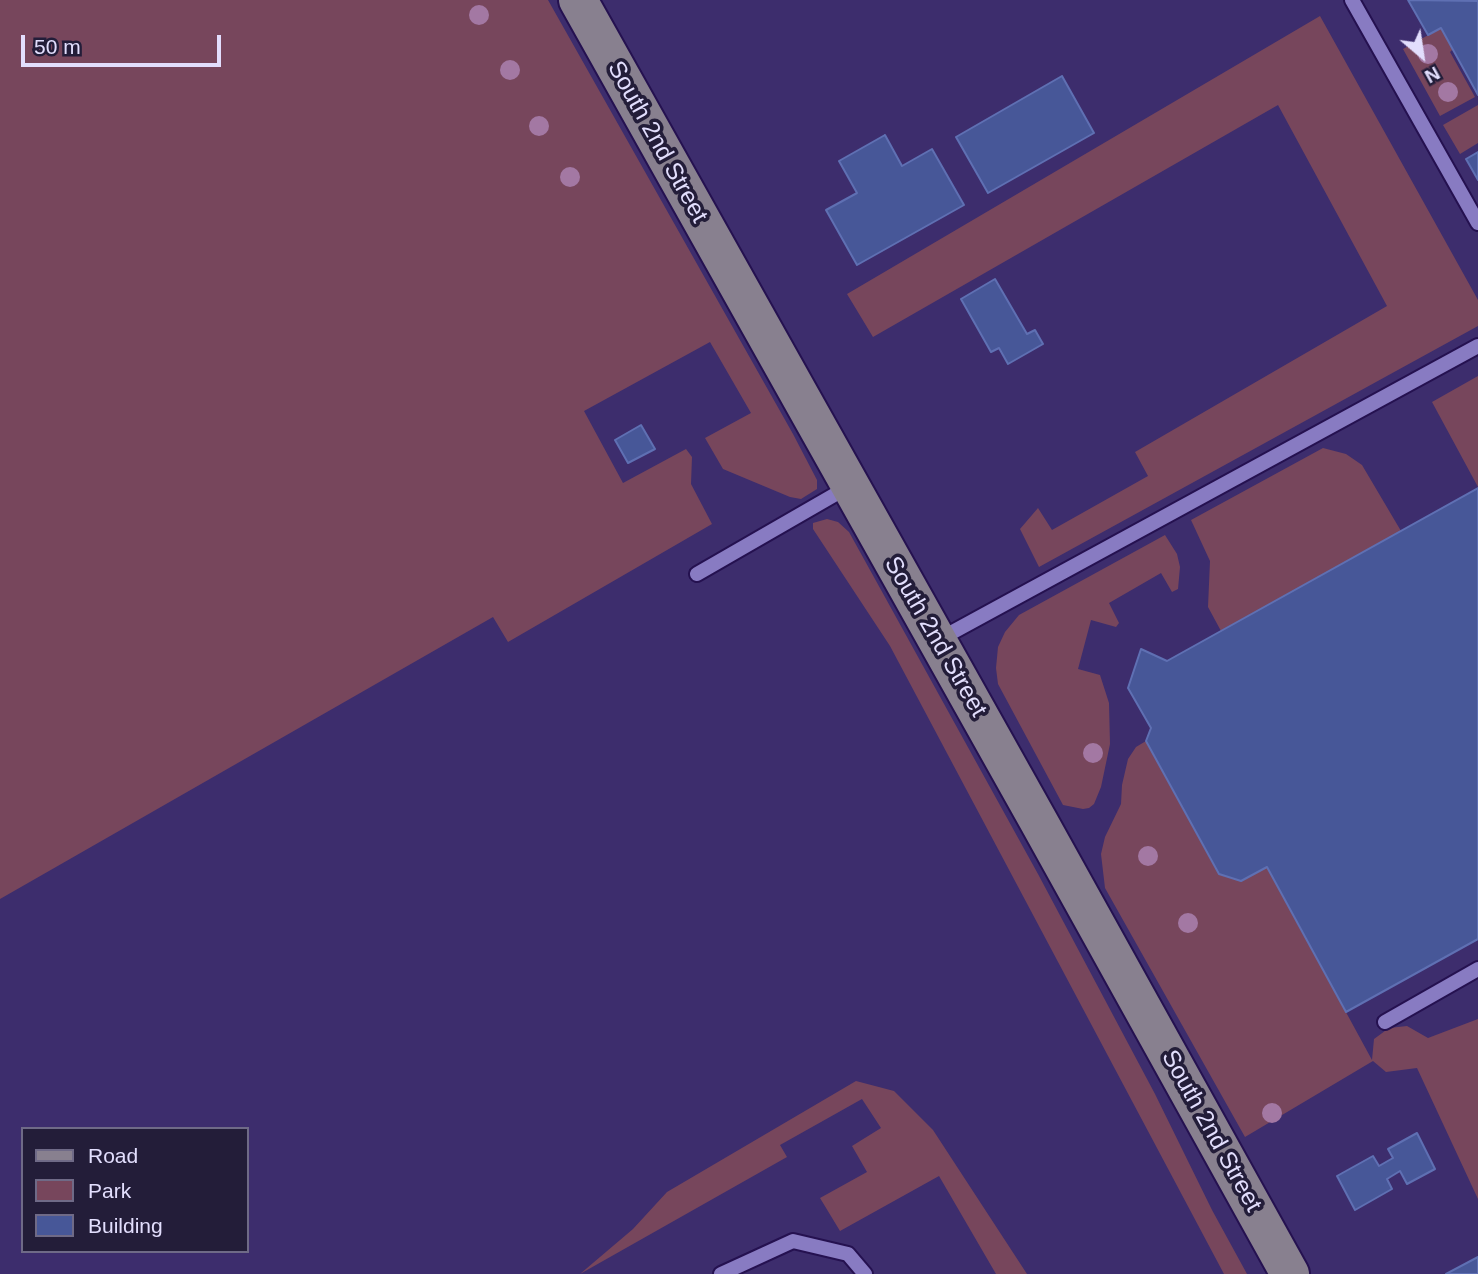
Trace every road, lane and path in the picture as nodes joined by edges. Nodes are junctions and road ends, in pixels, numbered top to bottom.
1 (578, 0) edge
2 (1352, 0) edge
3 (1478, 223) edge
4 (1478, 346) edge
5 (849, 486) junction
6 (697, 574) dead end
7 (937, 640) junction
8 (1478, 969) edge
9 (1385, 1022) dead end
10 (1265, 1227) junction
11 (721, 1274) edge
12 (865, 1274) edge
13 (1283, 1274) edge
14 (1290, 1274) edge

1 - 5 main road, South 2nd Street
2 - 3 lane
4 - 7 lane
5 - 6 lane
5 - 7 main road, South 2nd Street
7 - 10 main road, South 2nd Street
8 - 9 lane
10 - 13 main road
10 - 14 main road, South 2nd Street
11 - 12 lane

